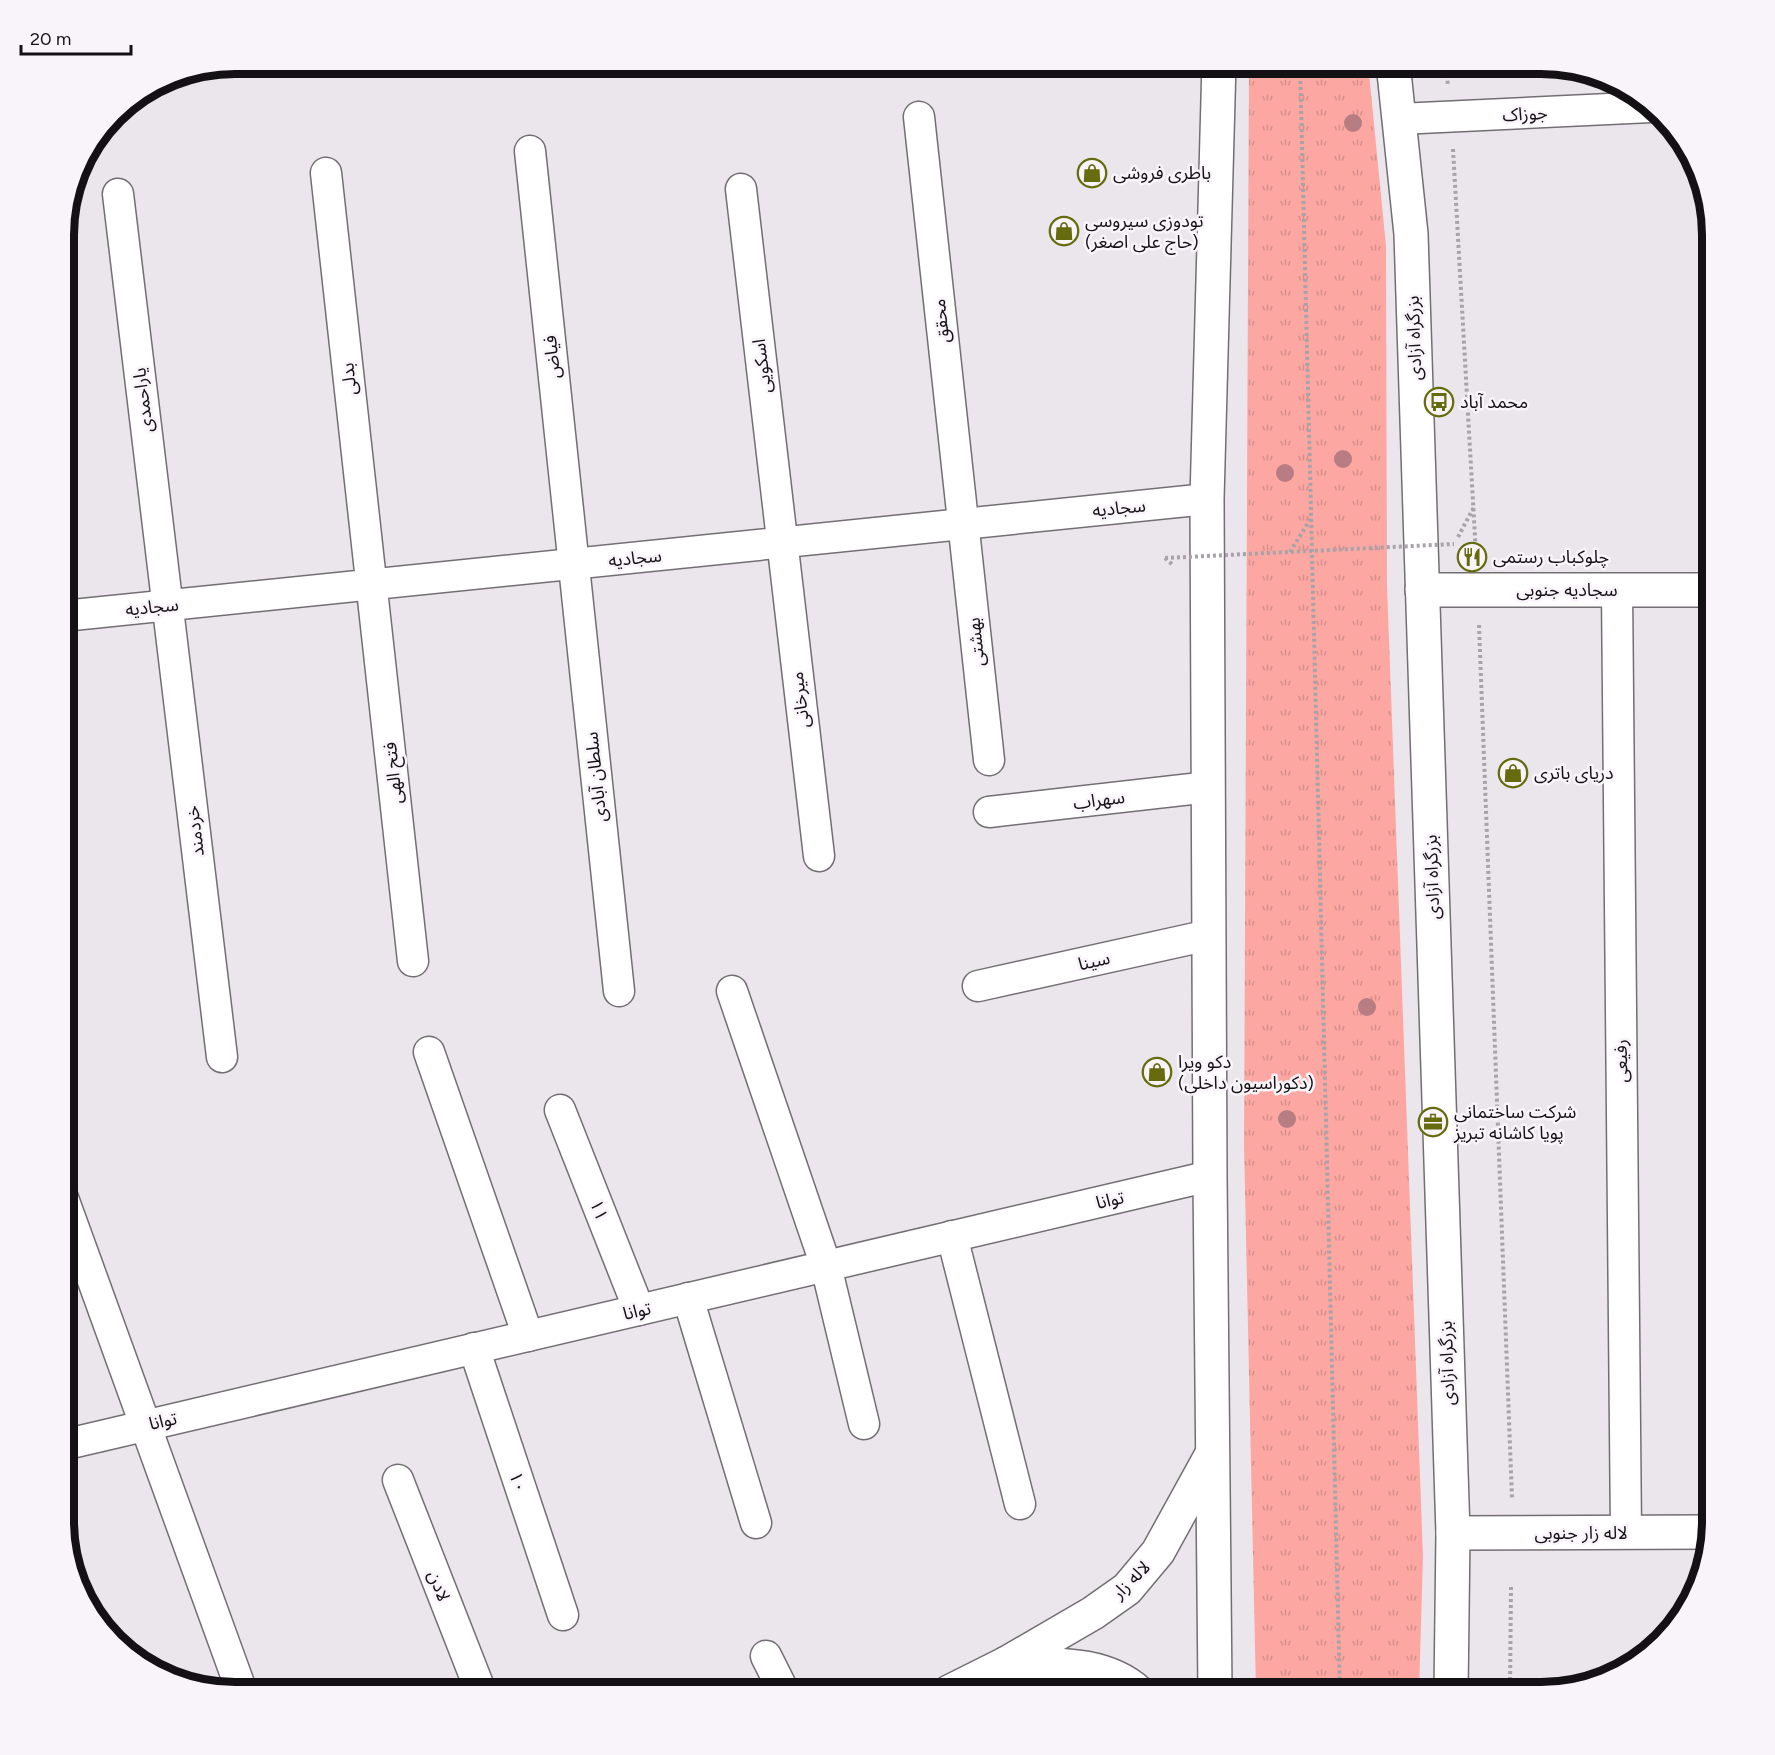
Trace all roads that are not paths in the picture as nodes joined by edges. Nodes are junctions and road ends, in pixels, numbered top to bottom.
1 (1219, 74) edge
2 (1395, 74) edge
3 (1640, 108) edge
4 (919, 117) dead end
5 (1399, 120) junction
6 (530, 151) dead end
7 (326, 173) dead end
8 (741, 189) dead end
9 (118, 194) dead end
10 (1207, 499) junction
11 (963, 524) junction
12 (782, 543) junction
13 (574, 564) junction
14 (372, 585) junction
15 (1422, 590) junction
16 (1617, 590) junction
17 (1702, 590) edge
18 (168, 606) junction
19 (74, 615) edge
20 (989, 760) dead end
21 (1209, 787) junction
22 (989, 812) dead end
23 (819, 856) dead end
24 (1209, 935) junction
25 (413, 961) dead end
26 (978, 986) dead end
27 (618, 990) dead end
28 (732, 992) dead end
29 (429, 1052) dead end
30 (222, 1057) dead end
31 (560, 1110) dead end
32 (1210, 1176) junction
33 (73, 1226) edge
34 (952, 1236) junction
35 (826, 1266) junction
36 (688, 1298) junction
37 (639, 1310) junction
38 (528, 1336) junction
39 (474, 1348) junction
40 (864, 1424) dead end
41 (145, 1425) junction
42 (73, 1442) edge
43 (1212, 1454) junction
44 (398, 1480) dead end
45 (1020, 1504) dead end
46 (756, 1523) dead end
47 (1701, 1532) edge
48 (1453, 1533) junction
49 (1626, 1533) junction
50 (563, 1615) dead end
51 (766, 1656) dead end
52 (1007, 1663) junction
53 (238, 1682) edge
54 (477, 1682) edge
55 (779, 1682) edge
56 (969, 1682) edge
57 (1127, 1682) edge
58 (1215, 1682) edge
59 (1451, 1682) edge

1 - 10 main road
2 - 5 main road, بزرگراه آزادی
3 - 5 street, جوزاک
4 - 11 street, محقق
5 - 15 main road, بزرگراه آزادی
6 - 13 street, فیاض
7 - 14 street, بدلی
8 - 12 street, اسکویی
9 - 18 street, یاراحمدی
10 - 11 street, سجادیه
10 - 21 main road
11 - 12 street, سجادیه
11 - 20 street, بهشتی
12 - 13 street, سجادیه
12 - 23 street, میرخانی
13 - 14 street, سجادیه
13 - 27 street, سلطان آبادی
14 - 18 street, سجادیه
14 - 25 street, فتح الهی
15 - 16 main road, سجادیه جنوبی
15 - 48 main road, بزرگراه آزادی
16 - 17 main road, سجادیه جنوبی
16 - 49 street, رفیعی
18 - 19 street, سجادیه
18 - 30 street, خردمند
21 - 22 street, سهراب
21 - 24 main road
24 - 26 street, سینا
24 - 32 main road
28 - 35 street
29 - 38 street
31 - 37 street, ۱۱
32 - 34 street, توانا
32 - 43 main road
33 - 41 street
34 - 35 street, توانا
34 - 45 street
35 - 36 street, توانا
35 - 40 street
36 - 37 street, توانا
36 - 46 street
37 - 38 street, توانا
38 - 39 street, توانا
39 - 41 street, توانا
39 - 50 street, ۱۰
41 - 42 street, توانا
41 - 53 street
43 - 52 main road, لاله زار
43 - 58 main road
44 - 54 street, لادن
47 - 49 main road, لاله زار جنوبی
48 - 49 main road, لاله زار جنوبی
48 - 59 main road, بزرگراه آزادی
51 - 55 street
52 - 56 main road, لاله زار
52 - 57 main road, لاله زار

